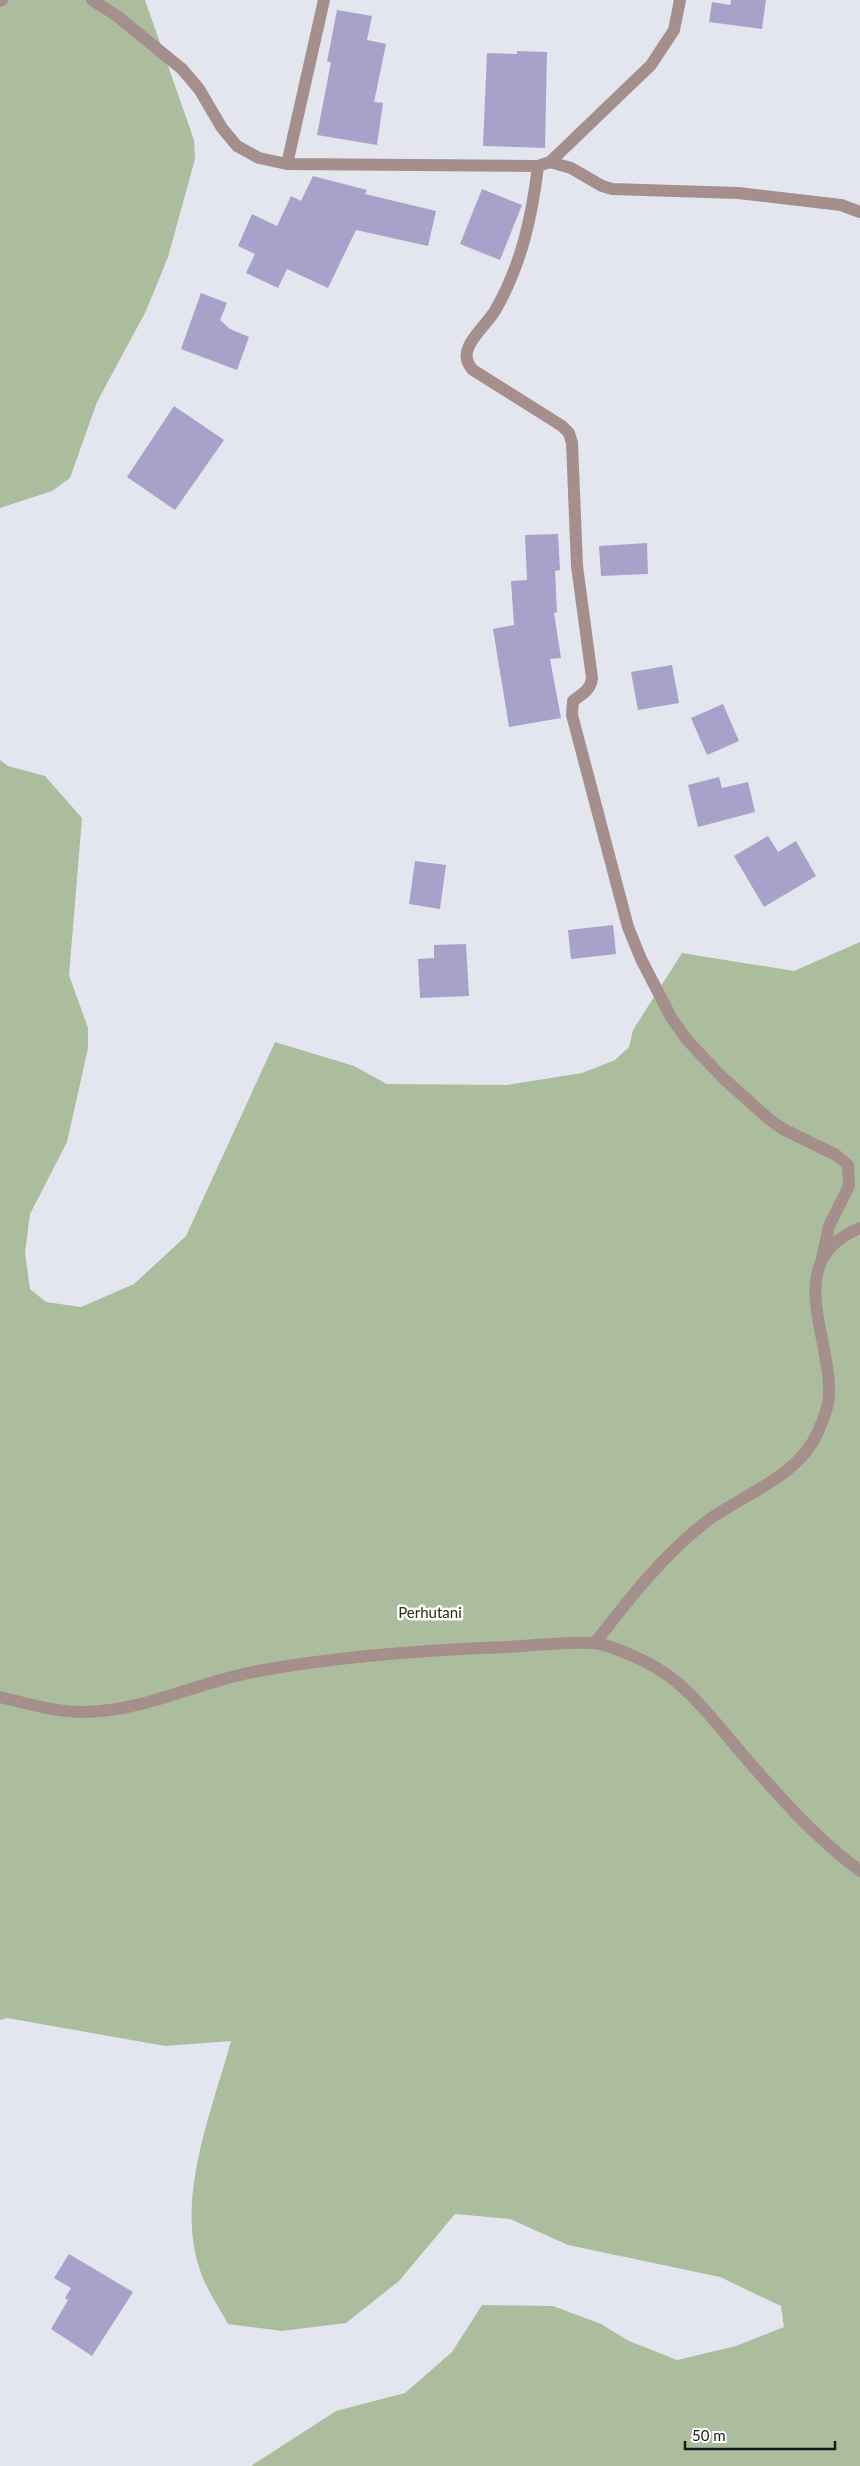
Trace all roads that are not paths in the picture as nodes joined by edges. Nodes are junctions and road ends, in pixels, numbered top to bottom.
1 (92, 0) edge
2 (324, 0) edge
3 (680, 0) edge
4 (287, 164) junction
5 (544, 164) junction
6 (860, 212) edge
7 (855, 1174) edge
8 (860, 1228) edge
9 (822, 1259) junction
10 (595, 1643) junction
11 (0, 1697) edge
12 (860, 1871) edge

1 - 4 street
2 - 4 street
3 - 5 street
4 - 5 street
5 - 6 street
5 - 7 street
7 - 9 street
8 - 9 street
9 - 10 street
10 - 11 street
10 - 12 street

